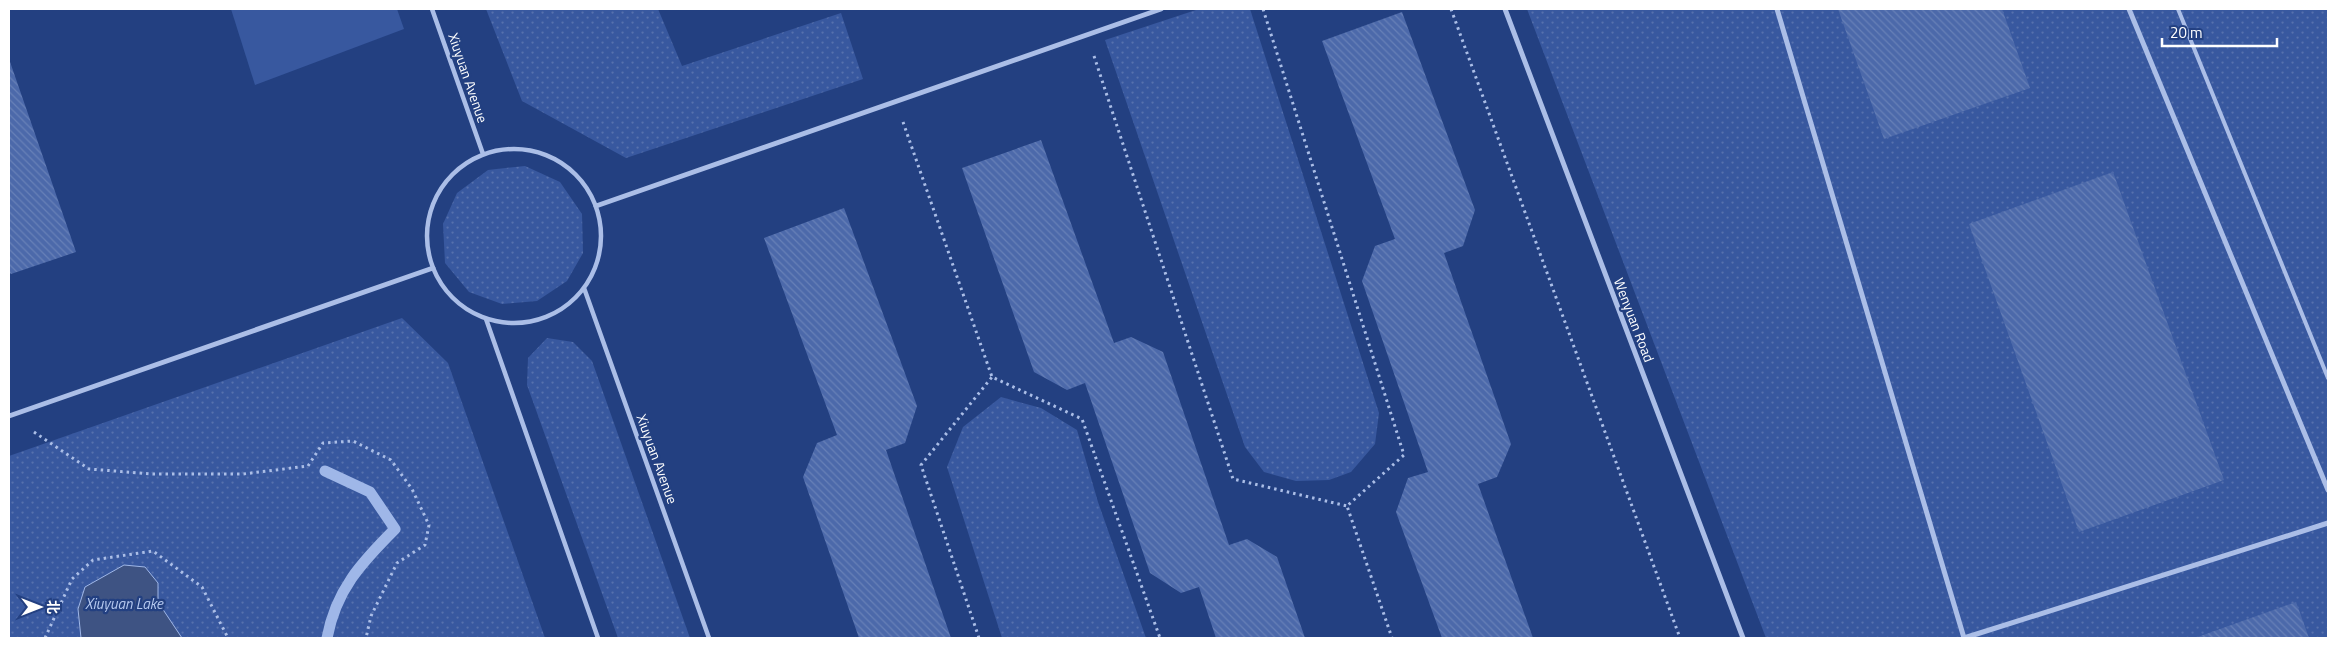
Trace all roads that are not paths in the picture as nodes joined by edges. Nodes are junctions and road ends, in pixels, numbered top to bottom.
1 (432, 9) edge
2 (1161, 9) edge
3 (1505, 9) edge
4 (1776, 9) edge
5 (2129, 9) edge
6 (2178, 9) edge
7 (483, 154) junction
8 (596, 206) junction
9 (432, 268) junction
10 (584, 288) junction
11 (486, 319) junction
12 (2328, 378) edge
13 (10, 416) edge
14 (2328, 490) edge
15 (2328, 523) edge
16 (598, 638) edge
17 (709, 638) edge
18 (1742, 638) edge
19 (1964, 638) edge

1 - 7 street, Xiuyuan Avenue
2 - 8 street
3 - 18 street, Wenyuan Road
4 - 19 street
5 - 14 street
6 - 12 lane
7 - 8 street
7 - 9 street
8 - 10 street
9 - 11 street
9 - 13 street
10 - 11 street
10 - 17 street, Xiuyuan Avenue
11 - 16 street
15 - 19 street

